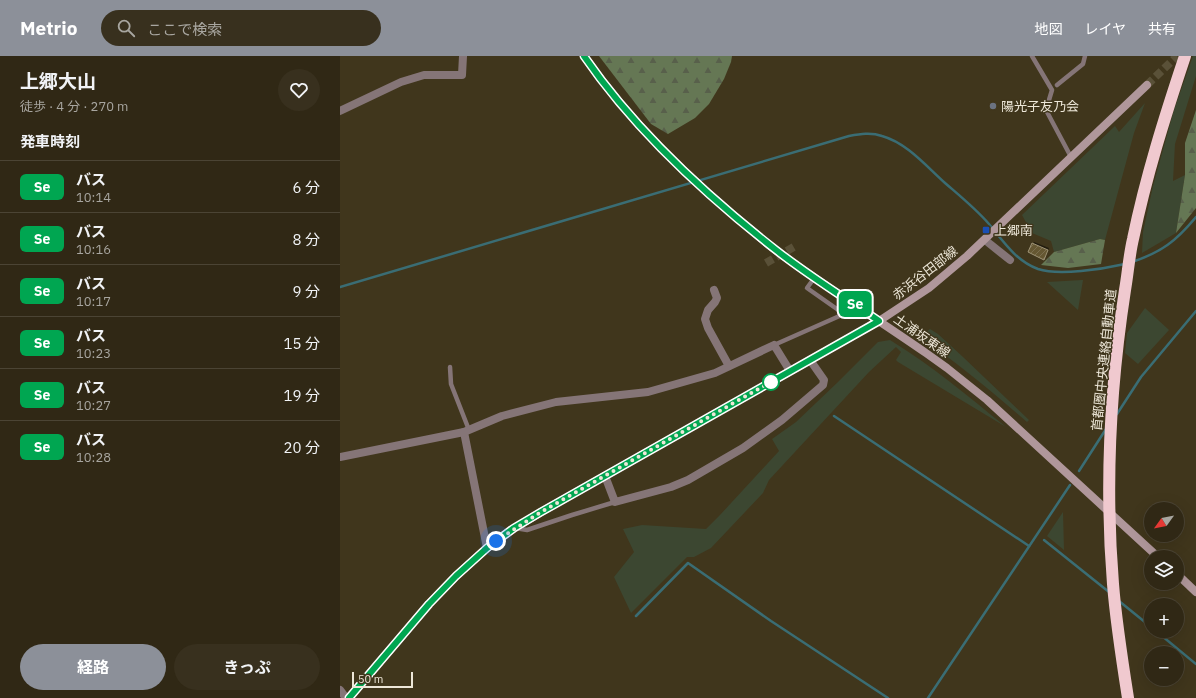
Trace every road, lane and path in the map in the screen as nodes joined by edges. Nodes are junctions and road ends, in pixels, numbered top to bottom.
1 (463, 56) edge
2 (584, 56) edge
3 (1032, 56) edge
4 (1085, 56) edge
5 (1185, 56) edge
6 (1057, 85) dead end
7 (1147, 85) tunnel mouth
8 (340, 111) edge
9 (1071, 157) junction
10 (985, 240) junction
11 (1010, 260) dead end
12 (815, 277) junction
13 (714, 290) dead end
14 (879, 321) junction
15 (774, 345) junction
16 (810, 360) junction
17 (729, 366) junction
18 (450, 367) dead end
19 (790, 371) junction
20 (467, 431) junction
21 (340, 457) edge
22 (605, 476) junction
23 (615, 502) junction
24 (514, 528) junction
25 (487, 548) junction
26 (1150, 550) edge
27 (1184, 581) edge
28 (1196, 592) edge
29 (340, 690) edge
30 (346, 698) edge
31 (349, 698) edge
32 (1128, 698) edge

1 - 8 street
2 - 12 main road, 土浦坂東線
3 - 9 lane
4 - 6 lane
5 - 32 highway, 首都圏中央連絡自動車道
7 - 9 main road, 赤浜谷田部線
9 - 10 main road, 赤浜谷田部線
10 - 11 street
10 - 14 main road, 赤浜谷田部線
12 - 14 main road, 土浦坂東線
12 - 15 lane
13 - 17 street
14 - 16 main road, 赤浜谷田部線
14 - 26 main road, 土浦坂東線
15 - 17 street
15 - 19 street
16 - 19 main road, 赤浜谷田部線
16 - 23 street
17 - 20 street
18 - 20 lane
19 - 22 main road, 赤浜谷田部線
20 - 21 street
20 - 25 street
22 - 23 street
22 - 24 main road, 赤浜谷田部線
23 - 24 lane
24 - 25 main road, 赤浜谷田部線
25 - 31 main road, 赤浜谷田部線
27 - 28 main road
29 - 30 street

